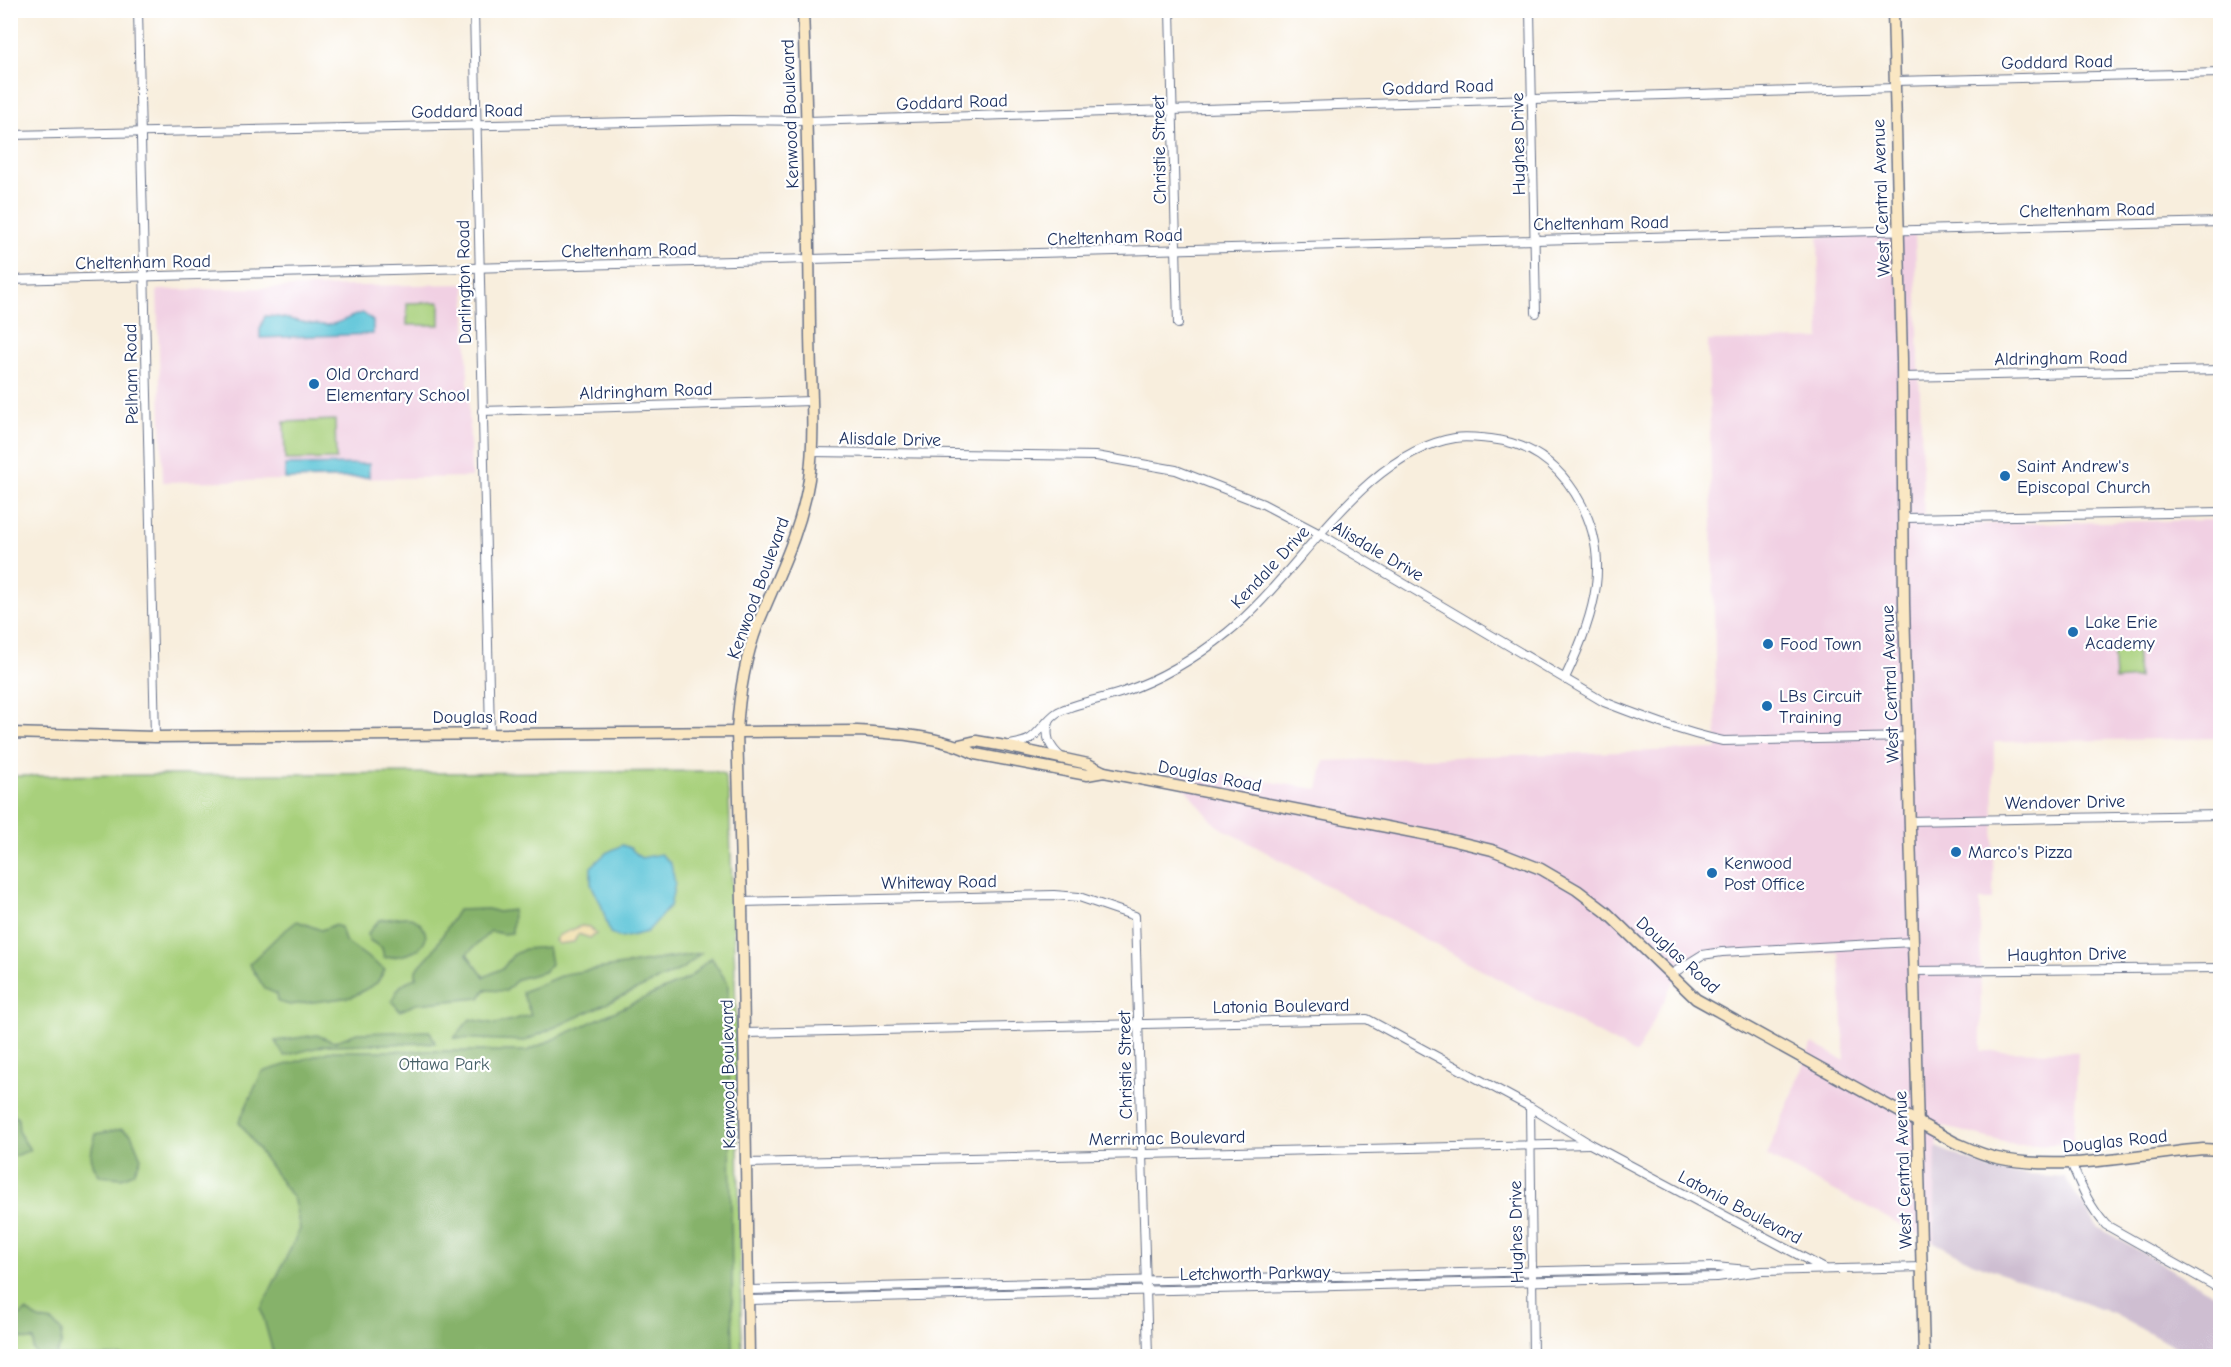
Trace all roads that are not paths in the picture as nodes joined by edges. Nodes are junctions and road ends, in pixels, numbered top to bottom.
1 (138, 10) edge
2 (474, 10) edge
3 (804, 10) edge
4 (1170, 10) edge
5 (1530, 10) edge
6 (1893, 10) edge
7 (2220, 74) edge
8 (1895, 84) junction
9 (1532, 99) junction
10 (1173, 110) junction
11 (807, 121) junction
12 (476, 125) junction
13 (140, 133) junction
14 (10, 135) edge
15 (2220, 222) edge
16 (1898, 230) junction
17 (1534, 239) junction
18 (1176, 250) junction
19 (810, 260) junction
20 (479, 269) junction
21 (143, 277) junction
22 (10, 280) edge
23 (1536, 313) dead end
24 (1178, 324) dead end
25 (2220, 370) edge
26 (1902, 377) junction
27 (811, 401) junction
28 (482, 411) junction
29 (811, 452) junction
30 (2220, 512) edge
31 (1905, 518) junction
32 (1320, 534) junction
33 (1565, 678) junction
34 (1050, 717) junction
35 (737, 731) junction
36 (10, 733) edge
37 (490, 734) junction
38 (155, 737) junction
39 (1909, 737) junction
40 (959, 745) junction
41 (1005, 746) junction
42 (1062, 758) junction
43 (1104, 772) junction
44 (2220, 815) edge
45 (1910, 820) junction
46 (741, 902) junction
47 (1135, 916) joint
48 (1913, 942) junction
49 (2220, 968) edge
50 (1913, 971) junction
51 (1670, 975) junction
52 (1139, 1024) junction
53 (744, 1033) junction
54 (1530, 1107) junction
55 (1919, 1123) junction
56 (1529, 1144) junction
57 (1590, 1144) junction
58 (2220, 1150) edge
59 (1142, 1154) junction
60 (746, 1162) junction
61 (2071, 1163) junction
62 (1923, 1267) junction
63 (1826, 1269) junction
64 (1531, 1271) junction
65 (1762, 1271) junction
66 (1145, 1281) junction
67 (1532, 1282) junction
68 (2220, 1289) edge
69 (1145, 1290) junction
70 (748, 1295) junction
71 (749, 1356) edge
72 (1148, 1356) edge
73 (1533, 1356) edge
74 (1924, 1356) edge

1 - 13 street, Pelham Road
2 - 12 street, Darlington Road
3 - 11 street, Kenwood Boulevard
4 - 10 street, Christie Street
5 - 9 street, Hughes Drive
6 - 8 street, West Central Avenue
7 - 8 street, Goddard Road
8 - 9 street, Goddard Road
8 - 16 street, West Central Avenue
9 - 10 street, Goddard Road
9 - 17 street, Hughes Drive
10 - 11 street, Goddard Road
10 - 18 street, Christie Street
11 - 12 street, Goddard Road
11 - 19 street, Kenwood Boulevard
12 - 13 street, Goddard Road
12 - 20 street, Darlington Road
13 - 14 street, Goddard Road
13 - 21 street, Pelham Road
15 - 16 street, Cheltenham Road
16 - 17 street, Cheltenham Road
16 - 26 street, West Central Avenue
17 - 18 street, Cheltenham Road
17 - 23 street, Hughes Drive
18 - 19 street, Cheltenham Road
18 - 24 street, Christie Street
19 - 20 street, Cheltenham Road
19 - 27 street, Kenwood Boulevard
20 - 21 street, Cheltenham Road
20 - 28 street, Darlington Road
21 - 22 street, Cheltenham Road
21 - 38 street, Pelham Road
25 - 26 street, Aldringham Road
26 - 31 street, West Central Avenue
27 - 28 street, Aldringham Road
27 - 29 street, Kenwood Boulevard
28 - 37 street, Darlington Road
29 - 32 street, Alisdale Drive
29 - 35 street, Kenwood Boulevard
30 - 31 street
31 - 39 street, West Central Avenue
32 - 33 street, Alisdale Drive
32 - 33 street, Kendale Drive
32 - 34 street, Kendale Drive
33 - 39 street, Alisdale Drive
34 - 41 street, Kendale Drive
34 - 42 street
35 - 37 street, Douglas Road
35 - 40 street, Douglas Road
35 - 46 street, Kenwood Boulevard
36 - 38 street, Douglas Road
37 - 38 street, Douglas Road
39 - 45 street, West Central Avenue
40 - 41 street, Douglas Road
40 - 43 street, Douglas Road
41 - 42 street, Douglas Road
42 - 43 street, Douglas Road
43 - 51 street, Douglas Road
44 - 45 street, Wendover Drive
45 - 48 street, West Central Avenue
46 - 47 street, Whiteway Road
46 - 53 street, Kenwood Boulevard
47 - 52 street, Christie Street
48 - 50 street, West Central Avenue
48 - 51 street
49 - 50 street, Haughton Drive
50 - 55 street, West Central Avenue
51 - 55 street, Douglas Road
52 - 53 street, Latonia Boulevard
52 - 54 street, Latonia Boulevard
52 - 59 street, Christie Street
53 - 60 street, Kenwood Boulevard
54 - 56 street, Hughes Drive
54 - 57 street, Latonia Boulevard
55 - 61 street, Douglas Road
55 - 62 street, West Central Avenue
56 - 57 street, Merrimac Boulevard
56 - 59 street, Merrimac Boulevard
56 - 64 street, Hughes Drive
57 - 63 street, Latonia Boulevard
58 - 61 street, Douglas Road
59 - 60 street, Merrimac Boulevard
59 - 66 street, Christie Street
60 - 70 street, Kenwood Boulevard
61 - 68 street
62 - 63 street, Letchworth Parkway
62 - 74 street, West Central Avenue
63 - 65 street, Letchworth Parkway
64 - 65 street, Letchworth Parkway
64 - 66 street, Letchworth Parkway
64 - 67 street, Hughes Drive
65 - 67 street, Letchworth Parkway
66 - 69 street, Christie Street
66 - 70 street, Letchworth Parkway
67 - 69 street, Letchworth Parkway
67 - 73 street, Hughes Drive
69 - 70 street, Letchworth Parkway
69 - 72 street, Christie Street
70 - 71 street, Kenwood Boulevard

